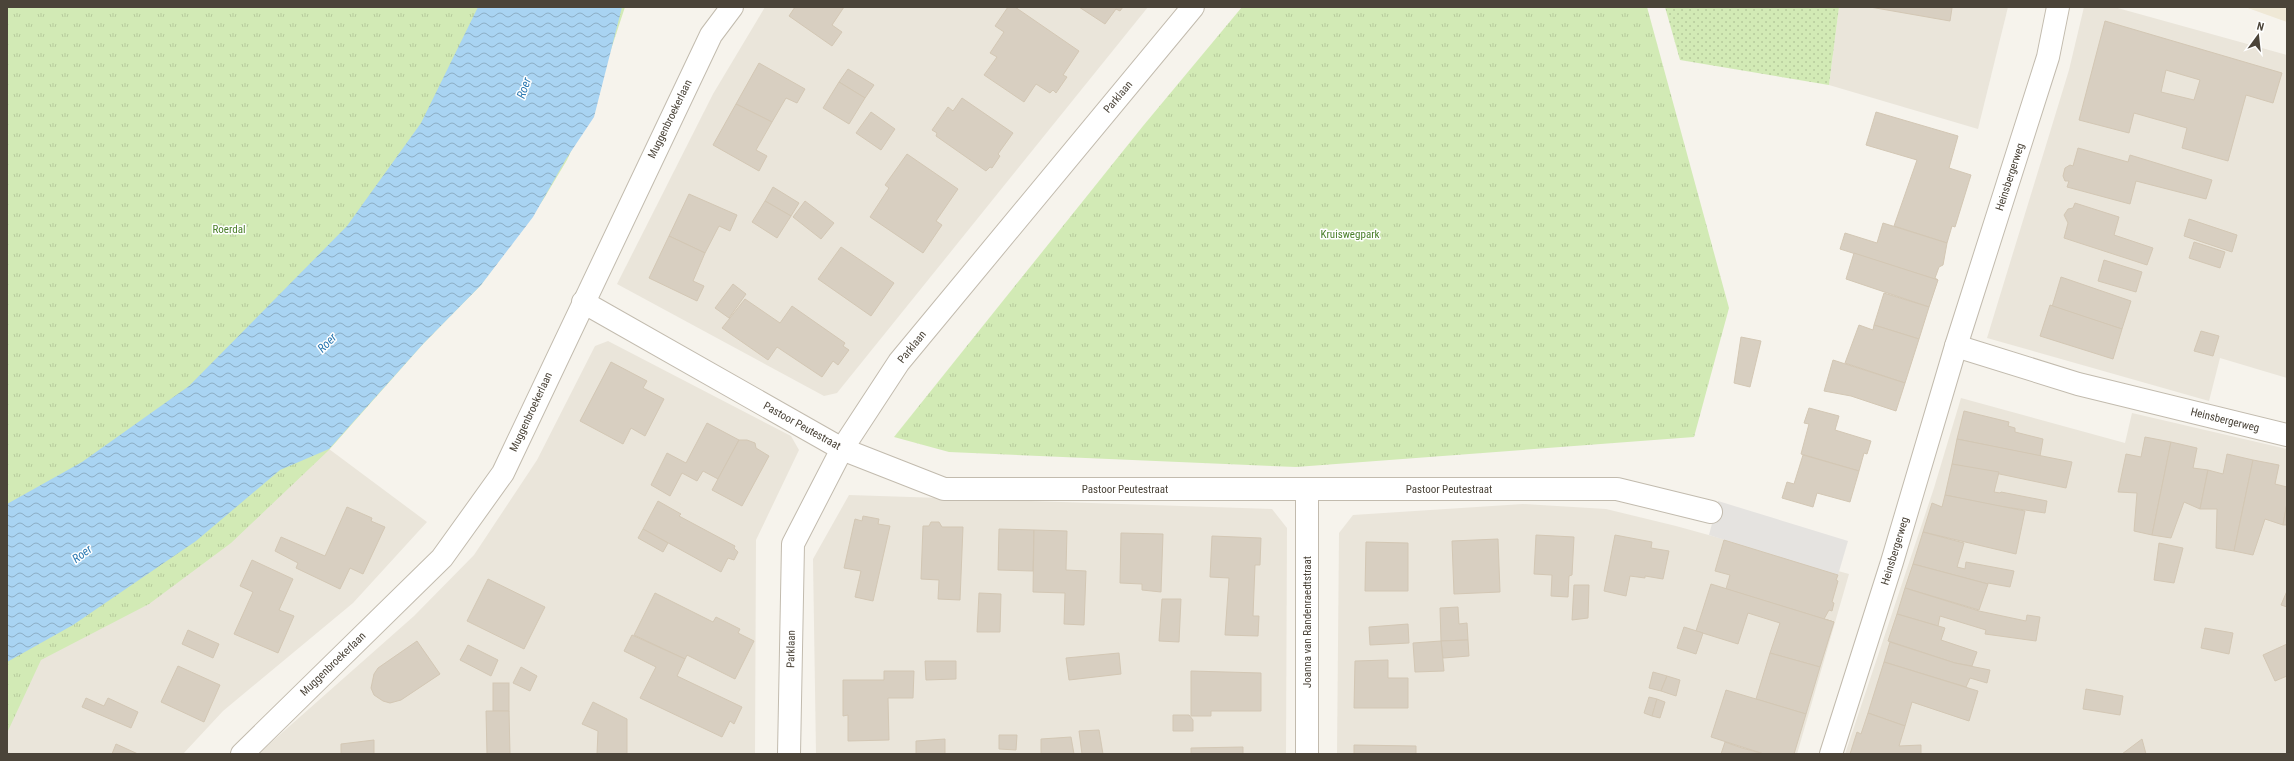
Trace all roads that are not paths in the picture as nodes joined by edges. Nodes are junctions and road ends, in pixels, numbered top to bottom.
1 (732, 7) edge
2 (1192, 7) edge
3 (2058, 7) edge
4 (583, 302) junction
5 (1956, 346) junction
6 (2287, 435) edge
7 (842, 449) junction
8 (1307, 490) junction
9 (1710, 512) dead end
10 (242, 754) edge
11 (789, 754) edge
12 (1307, 754) edge
13 (1831, 754) edge

1 - 4 street, Muggenbroekerlaan
2 - 7 street, Parklaan
3 - 5 street, Heinsbergerweg
4 - 7 street, Pastoor Peutestraat
4 - 10 street, Muggenbroekerlaan
5 - 6 street, Heinsbergerweg
5 - 13 street, Heinsbergerweg
7 - 8 street, Pastoor Peutestraat
7 - 11 street, Parklaan
8 - 9 street, Pastoor Peutestraat
8 - 12 street, Joanna van Randenraedtstraat

